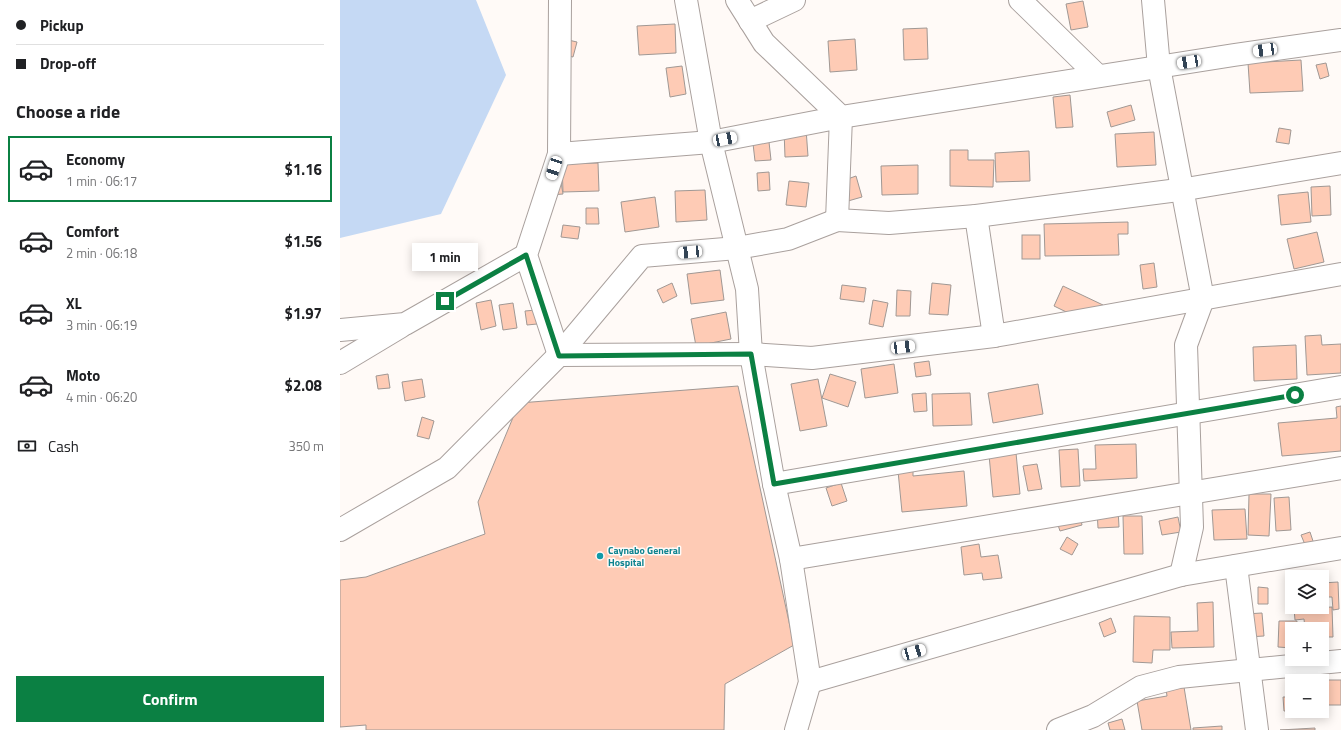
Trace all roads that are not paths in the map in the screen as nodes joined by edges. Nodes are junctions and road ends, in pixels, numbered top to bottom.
1 (560, 0) edge
2 (686, 0) edge
3 (737, 0) edge
4 (794, 0) edge
5 (1020, 0) edge
6 (1153, 0) edge
7 (750, 21) junction
8 (1341, 40) edge
9 (1159, 67) junction
10 (1098, 76) junction
11 (841, 117) junction
12 (711, 142) junction
13 (559, 154) junction
14 (1341, 163) edge
15 (1182, 189) junction
16 (976, 216) junction
17 (837, 220) junction
18 (737, 248) junction
19 (526, 255) junction
20 (1341, 274) edge
21 (1203, 299) junction
22 (405, 324) junction
23 (340, 330) edge
24 (994, 336) junction
25 (751, 354) junction
26 (559, 356) junction
27 (340, 363) edge
28 (1341, 387) edge
29 (1189, 413) junction
30 (1341, 468) edge
31 (774, 484) junction
32 (1191, 493) junction
33 (340, 530) edge
34 (1341, 548) edge
35 (791, 559) junction
36 (1236, 566) junction
37 (1181, 575) junction
38 (1341, 661) edge
39 (1250, 670) junction
40 (810, 682) junction
41 (1089, 723) edge
42 (796, 730) edge
43 (1058, 730) edge
44 (1257, 730) edge

1 - 13 street
2 - 12 street
3 - 7 street
4 - 7 street
5 - 10 street
6 - 9 street
7 - 11 street
8 - 9 street
9 - 10 street
9 - 15 street
10 - 11 street
11 - 12 street
11 - 17 street
12 - 13 street
12 - 18 street
13 - 19 street
14 - 15 street
15 - 16 street
15 - 21 street
16 - 17 street
16 - 24 street
17 - 18 street
18 - 25 street
18 - 26 street
19 - 22 street
19 - 26 street
20 - 21 street
21 - 24 street
21 - 29 street
22 - 23 street
22 - 27 street
24 - 25 street
25 - 26 street
25 - 31 street
26 - 33 street
28 - 29 street
29 - 31 street
29 - 32 street
30 - 32 street
31 - 35 street
32 - 35 street
32 - 37 street
34 - 36 street
35 - 40 street
36 - 37 street
36 - 39 street
37 - 40 street
38 - 39 street
39 - 41 street
39 - 44 street
40 - 42 street
41 - 43 street

